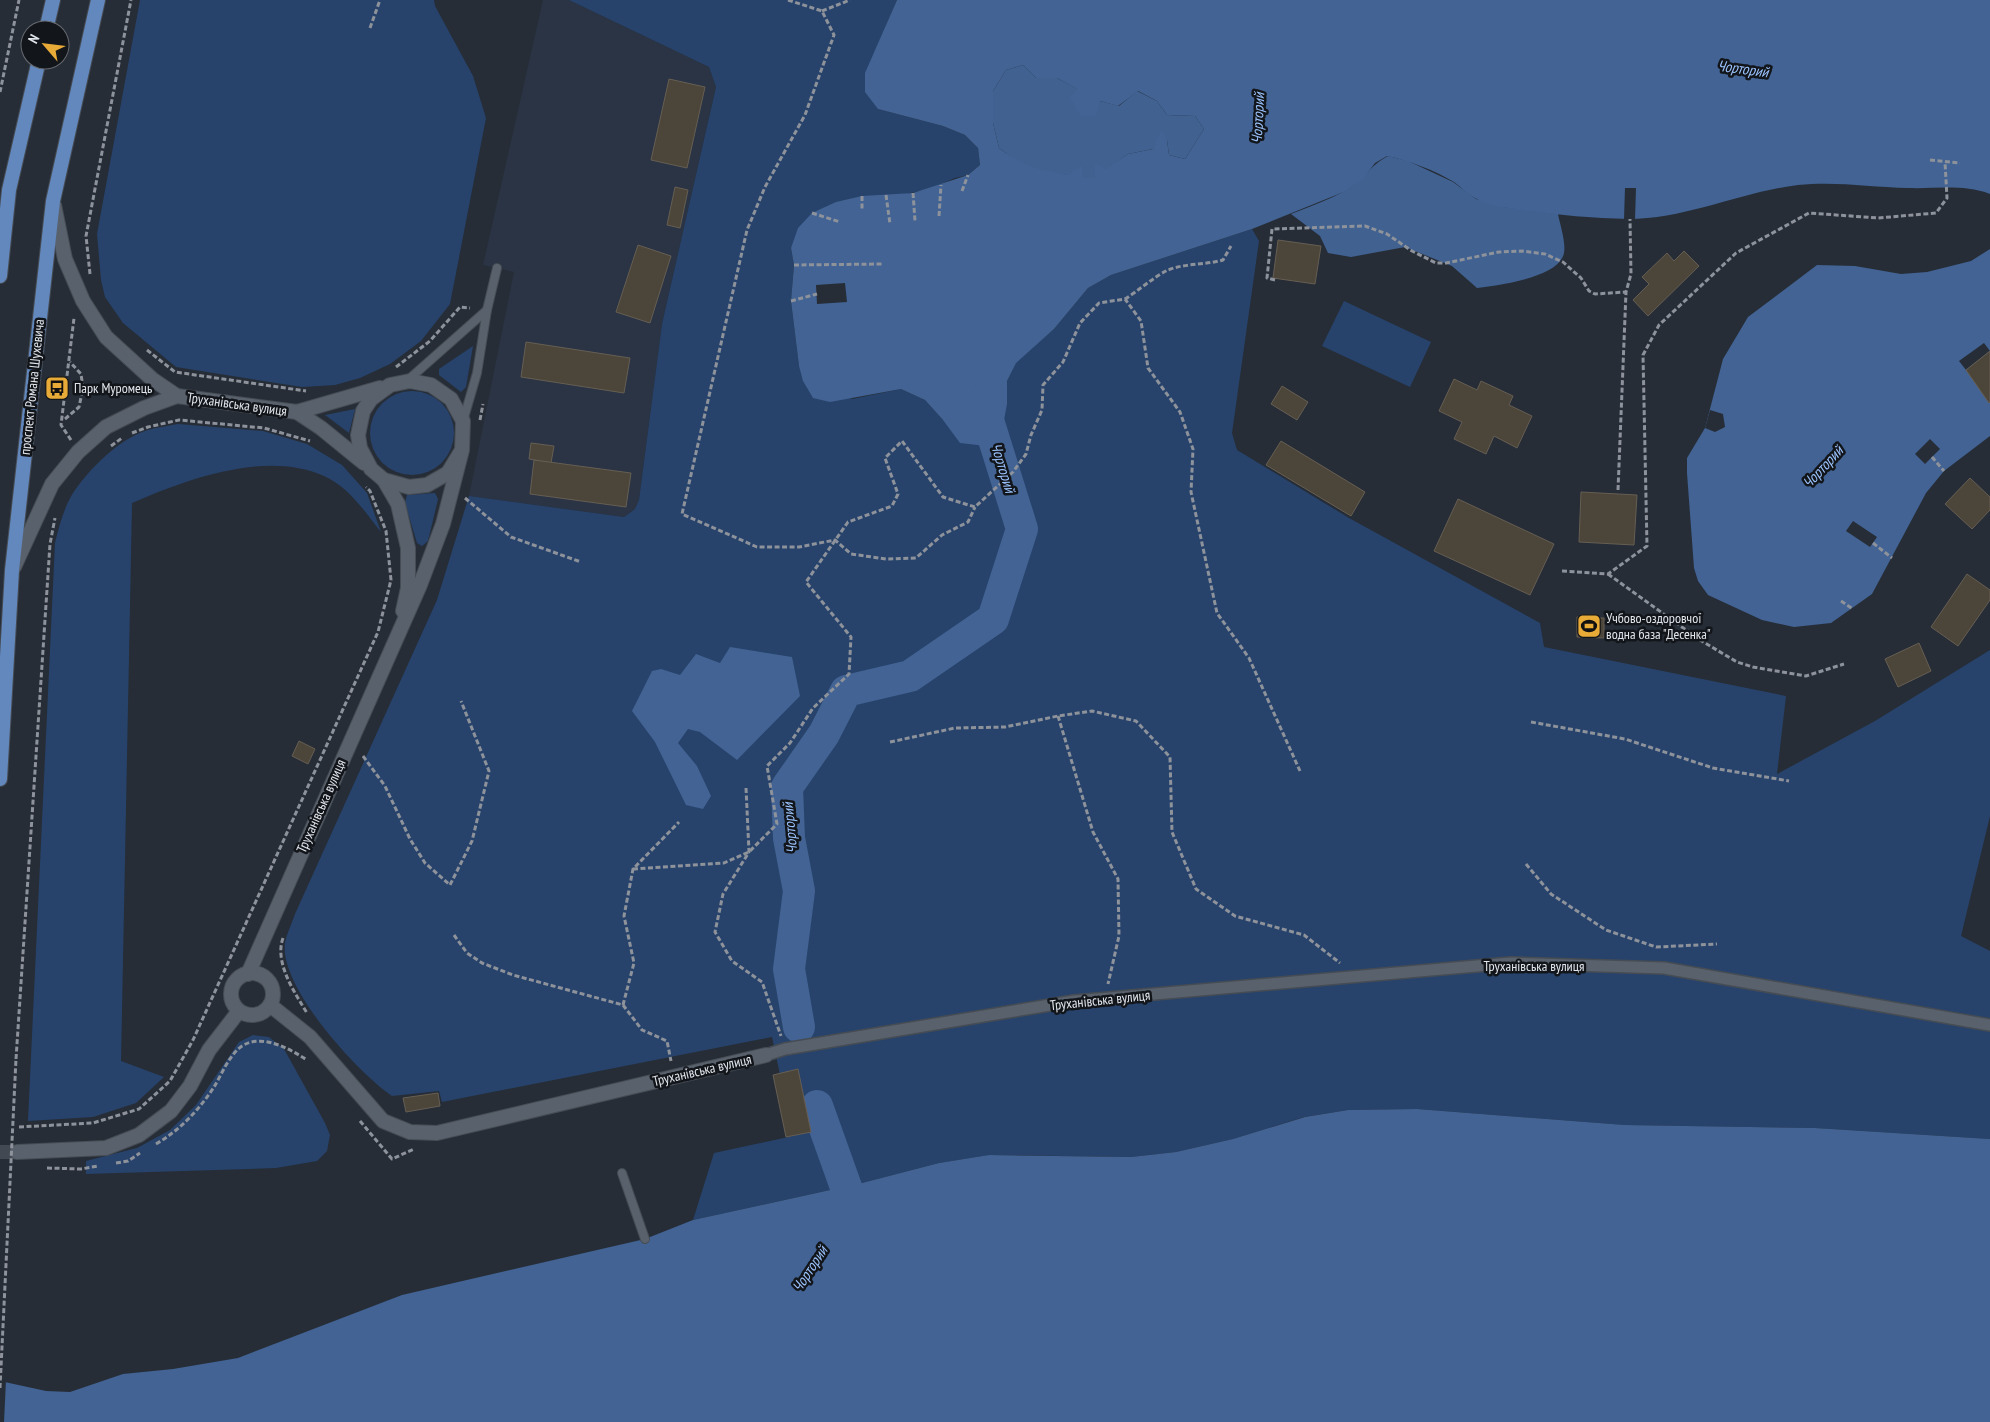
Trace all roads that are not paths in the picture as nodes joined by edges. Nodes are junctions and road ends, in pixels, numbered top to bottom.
1 (52, 0) edge
2 (98, 0) edge
3 (48, 20) edge
4 (37, 70) edge
5 (9, 190) junction
6 (53, 201) junction
7 (0, 207) edge
8 (497, 268) dead end
9 (0, 276) edge
10 (487, 310) junction
11 (407, 381) junction
12 (390, 385) junction
13 (177, 396) junction
14 (297, 412) junction
15 (463, 421) junction
16 (462, 450) junction
17 (371, 469) junction
18 (384, 480) junction
19 (12, 570) junction
20 (396, 639) junction
21 (0, 778) edge
22 (248, 974) junction
23 (270, 1005) junction
24 (239, 1011) junction
25 (1990, 1025) edge
26 (766, 1055) joint
27 (17, 1152) tunnel mouth
28 (622, 1173) dead end
29 (645, 1239) dead end

1 - 3 main road
2 - 6 main road, проспект Романа Шухевича
4 - 5 main road
5 - 7 street
5 - 9 main road
6 - 13 street, Труханівська вулиця
6 - 19 main road, проспект Романа Шухевича
8 - 10 lane
10 - 11 lane
10 - 15 lane
11 - 12 street
11 - 15 street
12 - 14 street, Труханівська вулиця
12 - 17 street
13 - 14 street, Труханівська вулиця
13 - 19 street, Труханівська вулиця
14 - 17 street, Труханівська вулиця
15 - 16 street
16 - 18 street
16 - 20 street, Труханівська вулиця
17 - 18 street
18 - 20 street, Труханівська вулиця
19 - 21 main road, проспект Романа Шухевича
20 - 22 street, Труханівська вулиця
22 - 23 street
22 - 24 street
23 - 24 street
23 - 26 street, Труханівська вулиця
24 - 27 street
25 - 26 street, Труханівська вулиця
28 - 29 lane

